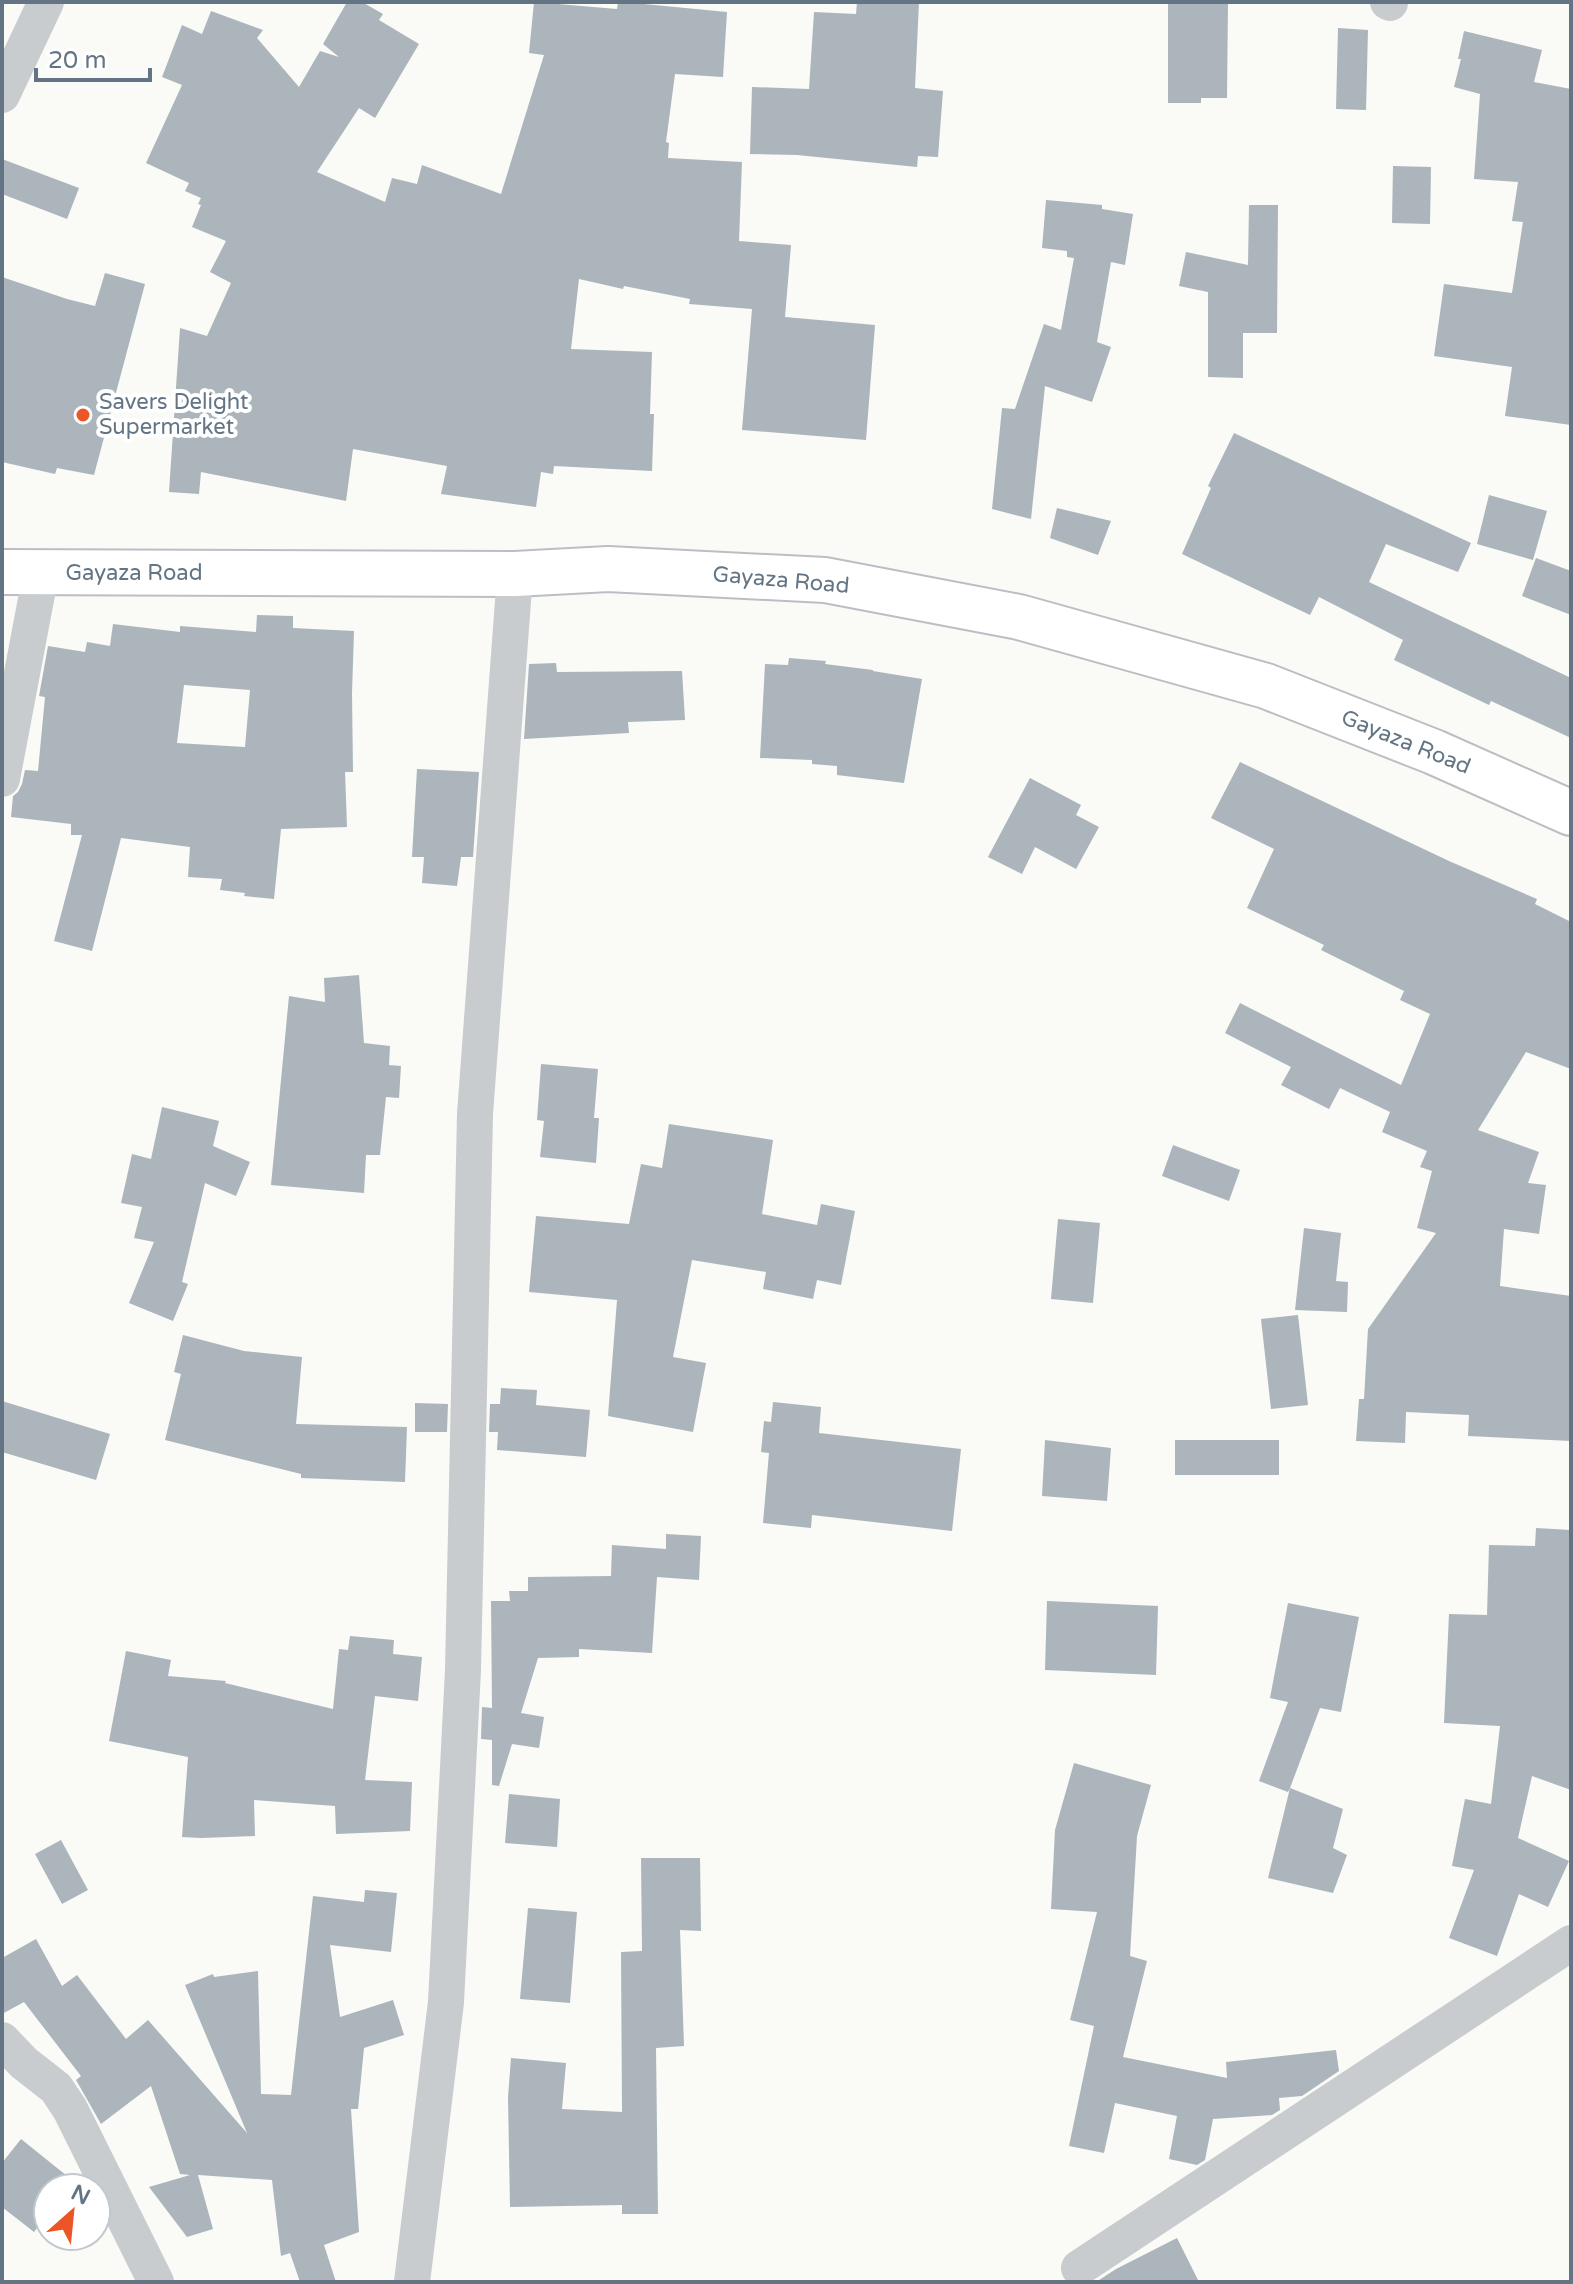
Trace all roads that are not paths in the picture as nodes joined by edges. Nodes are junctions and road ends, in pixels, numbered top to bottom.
1 (46, 2) edge
2 (2, 95) edge
3 (22, 572) edge
4 (515, 574) junction
5 (2, 779) edge
6 (1571, 813) edge
7 (1571, 1943) edge
8 (2, 2040) edge
9 (1079, 2268) dead end
10 (156, 2282) edge
11 (412, 2282) edge

1 - 2 street
3 - 4 main road, Gayaza Road
3 - 5 street
4 - 6 main road, Gayaza Road
4 - 11 street
7 - 9 street
8 - 10 street

